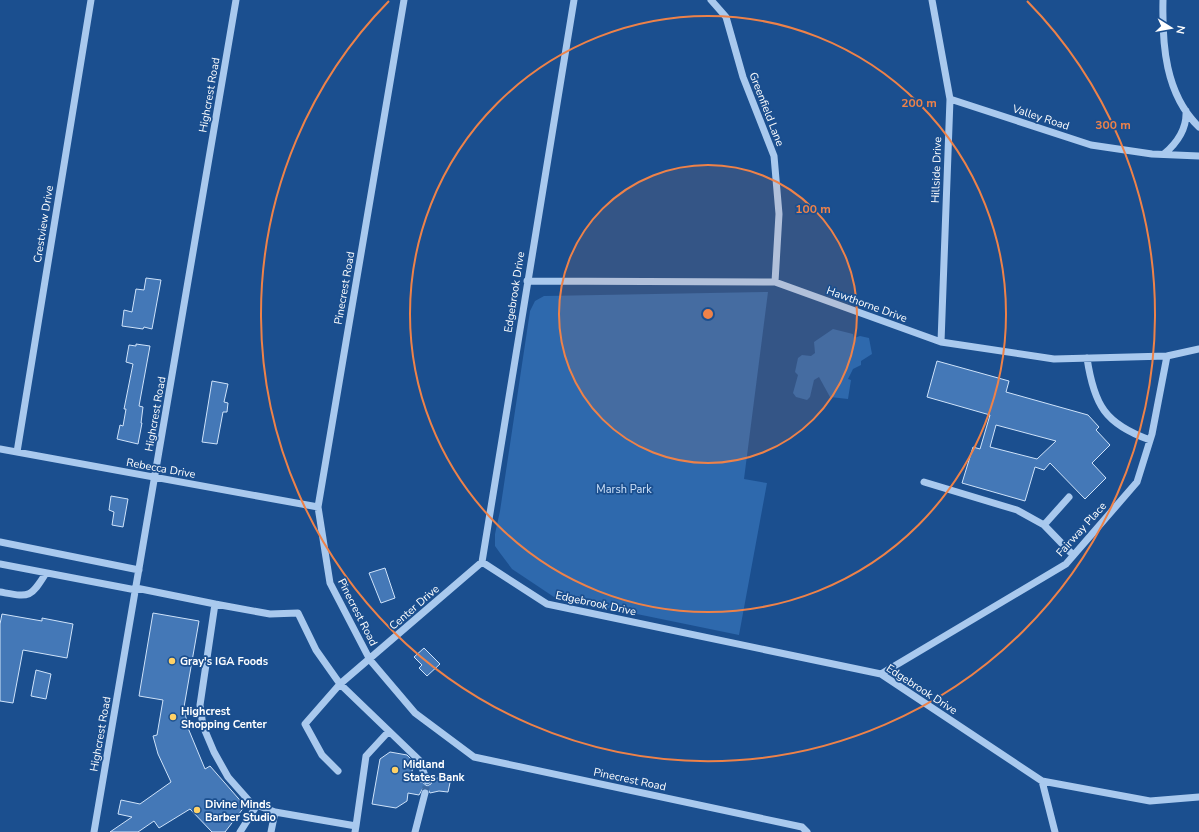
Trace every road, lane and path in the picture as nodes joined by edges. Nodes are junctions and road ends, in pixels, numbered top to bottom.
1 (91, 0) edge
2 (236, 0) edge
3 (404, 0) edge
4 (574, 0) edge
5 (711, 0) edge
6 (932, 0) edge
7 (1163, 0) edge
8 (950, 99) junction
9 (1186, 111) junction
10 (1199, 126) edge
11 (1164, 154) junction
12 (1199, 156) edge
13 (527, 281) junction
14 (775, 282) junction
15 (940, 342) junction
16 (1199, 349) edge
17 (1167, 356) junction
18 (1087, 358) junction
19 (1150, 440) junction
20 (0, 449) edge
21 (17, 452) junction
22 (155, 478) junction
23 (924, 482) dead end
24 (1068, 497) dead end
25 (318, 507) junction
26 (1044, 526) junction
27 (0, 542) edge
28 (1073, 555) junction
29 (482, 562) junction
30 (0, 564) edge
31 (139, 570) junction
32 (46, 573) junction
33 (136, 589) junction
34 (0, 592) edge
35 (216, 604) junction
36 (370, 660) junction
37 (881, 674) junction
38 (340, 684) junction
39 (389, 731) junction
40 (338, 771) dead end
41 (426, 781) tunnel mouth
42 (1042, 781) junction
43 (425, 793) tunnel mouth
44 (1199, 797) edge
45 (257, 805) junction
46 (275, 812) junction
47 (356, 829) edge
48 (94, 832) edge
49 (240, 832) edge
50 (271, 832) edge
51 (415, 832) edge
52 (807, 832) edge
53 (1055, 832) edge

1 - 21 street, Crestview Drive
2 - 22 street, Highcrest Road
3 - 25 street, Pinecrest Road
4 - 13 street, Edgebrook Drive
5 - 14 street, Greenfield Lane
6 - 8 street, Hillside Drive
7 - 9 street
8 - 11 street, Valley Road
8 - 15 street, Hillside Drive
9 - 10 street
9 - 11 street
11 - 12 street, Valley Road
13 - 14 street, Hawthorne Drive
13 - 29 street, Edgebrook Drive
14 - 15 street, Hawthorne Drive
15 - 18 street, Hawthorne Drive
16 - 17 street, Hawthorne Drive
17 - 18 street, Hawthorne Drive
17 - 19 street, Fairway Place
18 - 19 street
19 - 28 street, Fairway Place
20 - 21 street, Rebecca Drive
21 - 22 street, Rebecca Drive
22 - 25 street, Rebecca Drive
22 - 31 street, Highcrest Road
23 - 26 street
24 - 26 street
25 - 36 street, Pinecrest Road
26 - 28 street
27 - 31 street
28 - 37 street, Fairway Place
29 - 36 street, Center Drive
29 - 37 street, Edgebrook Drive
30 - 32 street
31 - 33 street, Highcrest Road
32 - 33 street
32 - 34 street
33 - 35 street
33 - 48 street, Highcrest Road
35 - 38 street
35 - 45 street
36 - 38 street, Center Drive
36 - 52 street, Pinecrest Road
37 - 42 street, Edgebrook Drive
38 - 39 street
38 - 40 street, Center Drive
39 - 41 street
39 - 47 street
42 - 44 street, Edgebrook Drive
42 - 53 street
43 - 51 street
45 - 46 street
45 - 49 street
46 - 47 street
46 - 50 street

